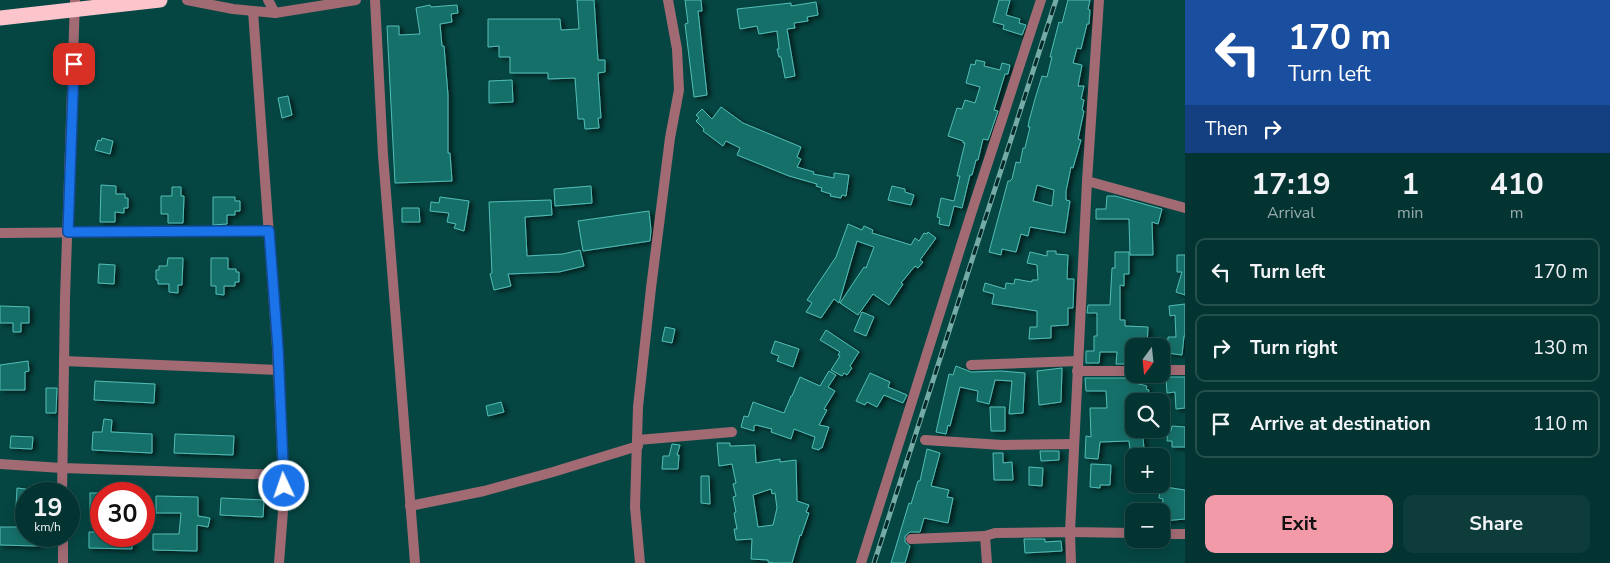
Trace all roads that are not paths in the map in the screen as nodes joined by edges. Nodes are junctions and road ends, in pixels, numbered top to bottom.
1 (160, 0) edge
2 (187, 0) edge
3 (268, 0) edge
4 (356, 0) edge
5 (375, 0) edge
6 (668, 0) edge
7 (1041, 0) edge
8 (1099, 0) edge
9 (75, 4) edge
10 (253, 11) junction
11 (276, 13) junction
12 (0, 18) edge
13 (1087, 181) junction
14 (1185, 208) edge
15 (269, 231) junction
16 (68, 232) junction
17 (0, 233) edge
18 (64, 360) junction
19 (971, 364) dead end
20 (1078, 366) junction
21 (1125, 369) edge
22 (278, 370) junction
23 (1170, 370) edge
24 (1185, 370) edge
25 (732, 432) dead end
26 (925, 440) dead end
27 (638, 443) junction
28 (1074, 444) junction
29 (0, 464) edge
30 (62, 468) junction
31 (283, 475) junction
32 (62, 482) edge
33 (410, 506) junction
34 (1070, 532) junction
35 (1125, 533) edge
36 (1170, 534) edge
37 (1185, 534) edge
38 (985, 536) junction
39 (911, 539) dead end
40 (62, 547) edge
41 (63, 563) edge
42 (279, 563) edge
43 (415, 563) edge
44 (640, 563) edge
45 (861, 563) edge
46 (987, 563) edge
47 (1071, 563) edge

1 - 9 highway
2 - 10 street
3 - 11 street
4 - 11 street
5 - 33 street
6 - 27 street
7 - 45 street
8 - 13 street
9 - 12 highway
9 - 16 street
10 - 11 street
10 - 15 street
13 - 14 street
13 - 20 street
15 - 16 street
15 - 22 street
16 - 17 street
16 - 18 street
18 - 22 street
18 - 30 street
19 - 20 street
20 - 21 street
20 - 28 street
22 - 31 street
23 - 24 street
25 - 27 street
26 - 28 street
27 - 33 street
27 - 44 street
28 - 34 street
29 - 30 street
30 - 31 street
30 - 32 street
31 - 42 street
33 - 43 street
34 - 35 street
34 - 38 street
34 - 47 street
36 - 37 street
38 - 39 street
38 - 46 street
40 - 41 street

